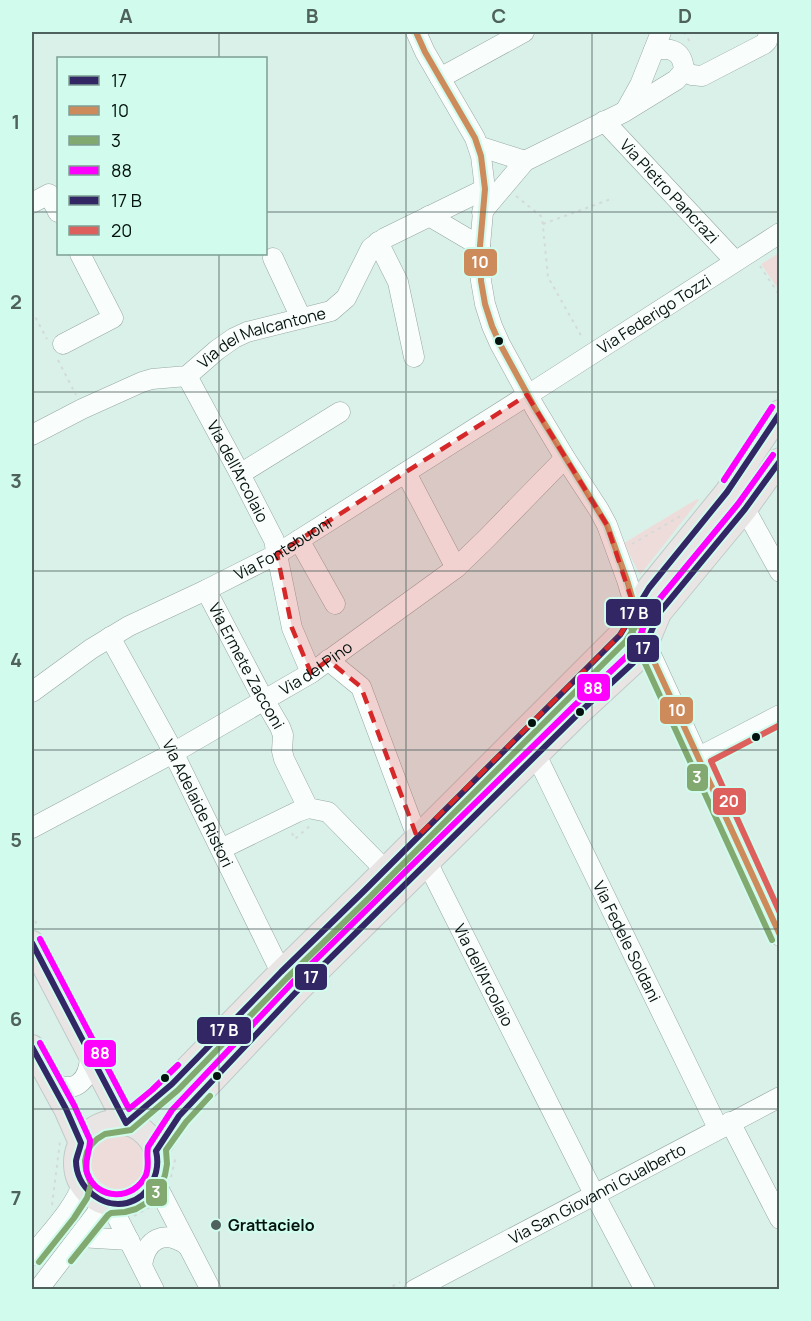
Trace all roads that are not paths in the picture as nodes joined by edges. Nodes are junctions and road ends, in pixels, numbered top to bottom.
1 (416, 32) edge
2 (524, 32) edge
3 (661, 32) edge
4 (773, 37) edge
5 (654, 50) junction
6 (684, 71) junction
7 (440, 78) junction
8 (624, 112) junction
9 (604, 121) junction
10 (478, 146) junction
11 (525, 161) junction
12 (485, 189) junction
13 (32, 203) edge
14 (57, 210) edge
15 (482, 212) junction
16 (429, 216) junction
17 (780, 233) edge
18 (375, 245) junction
19 (480, 246) junction
20 (81, 255) edge
21 (273, 258) dead end
22 (735, 261) junction
23 (301, 318) junction
24 (63, 344) dead end
25 (414, 357) dead end
26 (187, 376) junction
27 (528, 395) junction
28 (340, 411) dead end
29 (780, 412) edge
30 (32, 435) edge
31 (564, 458) junction
32 (780, 460) edge
33 (406, 473) junction
34 (240, 474) junction
35 (727, 492) junction
36 (745, 509) junction
37 (299, 540) junction
38 (277, 554) junction
39 (456, 568) junction
40 (780, 572) edge
41 (206, 590) junction
42 (335, 604) dead end
43 (636, 610) junction
44 (110, 637) junction
45 (646, 644) junction
46 (328, 660) junction
47 (311, 673) junction
48 (32, 692) edge
49 (264, 700) junction
50 (780, 715) edge
51 (519, 736) junction
52 (173, 753) junction
53 (536, 756) junction
54 (699, 757) junction
55 (312, 814) junction
56 (32, 828) edge
57 (417, 837) junction
58 (221, 849) junction
59 (428, 863) junction
60 (385, 870) junction
61 (780, 936) edge
62 (32, 944) edge
63 (281, 972) junction
64 (299, 989) junction
65 (32, 1047) edge
66 (90, 1056) junction
67 (49, 1080) junction
68 (780, 1097) edge
69 (126, 1123) junction
70 (724, 1125) junction
71 (71, 1138) junction
72 (156, 1151) junction
73 (154, 1180) junction
74 (82, 1185) junction
75 (595, 1194) junction
76 (110, 1203) junction
77 (780, 1220) edge
78 (78, 1237) junction
79 (129, 1240) junction
80 (187, 1245) junction
81 (32, 1256) edge
82 (142, 1265) junction
83 (39, 1289) edge
84 (644, 1289) edge
85 (154, 1290) edge
86 (211, 1290) edge
87 (414, 1290) edge

1 - 7 street
2 - 7 street
3 - 5 street
4 - 6 street
5 - 6 street
5 - 8 street
6 - 8 street
7 - 10 street
8 - 9 street
9 - 11 street
9 - 22 street, Via Pietro Pancrazi
10 - 11 street
10 - 12 street
11 - 15 street
12 - 15 street
12 - 16 street
13 - 14 street
15 - 19 street
16 - 18 street
16 - 19 street
17 - 22 street, Via Federigo Tozzi
18 - 23 street, Via del Malcantone
18 - 25 street
19 - 27 street
20 - 24 street
21 - 23 street
22 - 27 street, Via Federigo Tozzi
23 - 26 street, Via del Malcantone
26 - 30 street, Via del Malcantone
26 - 34 street, Via dell'Arcolaio
27 - 31 street
27 - 33 street, Via Fontebuoni
28 - 34 street
29 - 35 main road
31 - 39 street, Via del Pino
31 - 43 street
32 - 36 main road
33 - 37 street, Via Fontebuoni
33 - 39 street
34 - 38 street, Via dell'Arcolaio
35 - 36 street
35 - 43 main road
36 - 40 street
36 - 45 main road
37 - 38 street, Via Fontebuoni
37 - 42 street
38 - 41 street, Via Fontebuoni
38 - 47 street, Via dell'Arcolaio
39 - 46 street, Via del Pino
41 - 44 street, Via Fontebuoni
41 - 49 street, Via Ermete Zacconi
43 - 45 street
43 - 51 main road
44 - 48 street, Via Fontebuoni
44 - 52 street, Via Adelaide Ristori
45 - 53 main road
45 - 54 street
46 - 47 street, Via del Pino
46 - 57 street, Via dell'Arcolaio
47 - 49 street, Via del Pino
49 - 52 street, Via del Pino
49 - 55 street, Via Ermete Zacconi
50 - 54 street
51 - 53 street, Via Fedele Soldani
51 - 57 main road
52 - 56 street, Via del Pino
52 - 58 street, Via Adelaide Ristori
53 - 59 main road
53 - 70 street, Via Fedele Soldani
54 - 61 street
55 - 58 street
55 - 60 street
57 - 59 street, Via dell'Arcolaio
57 - 60 main road
58 - 63 street, Via Adelaide Ristori
59 - 64 main road
59 - 75 street, Via dell'Arcolaio
60 - 63 main road
62 - 66 main road
63 - 64 street
63 - 69 main road
64 - 72 main road
65 - 67 main road
66 - 67 street
66 - 69 main road
67 - 71 main road
68 - 70 street, Via San Giovanni Gualberto
69 - 71 main road
69 - 72 main road
70 - 75 street, Via San Giovanni Gualberto
70 - 77 street, Via Fedele Soldani
71 - 74 main road
72 - 73 main road
73 - 76 main road
73 - 80 street
74 - 76 main road
74 - 81 street
75 - 84 street, Via dell'Arcolaio
75 - 87 street, Via San Giovanni Gualberto
76 - 78 street
76 - 79 street
78 - 79 street
78 - 83 street
79 - 82 street
80 - 82 street
80 - 86 street
82 - 85 street

